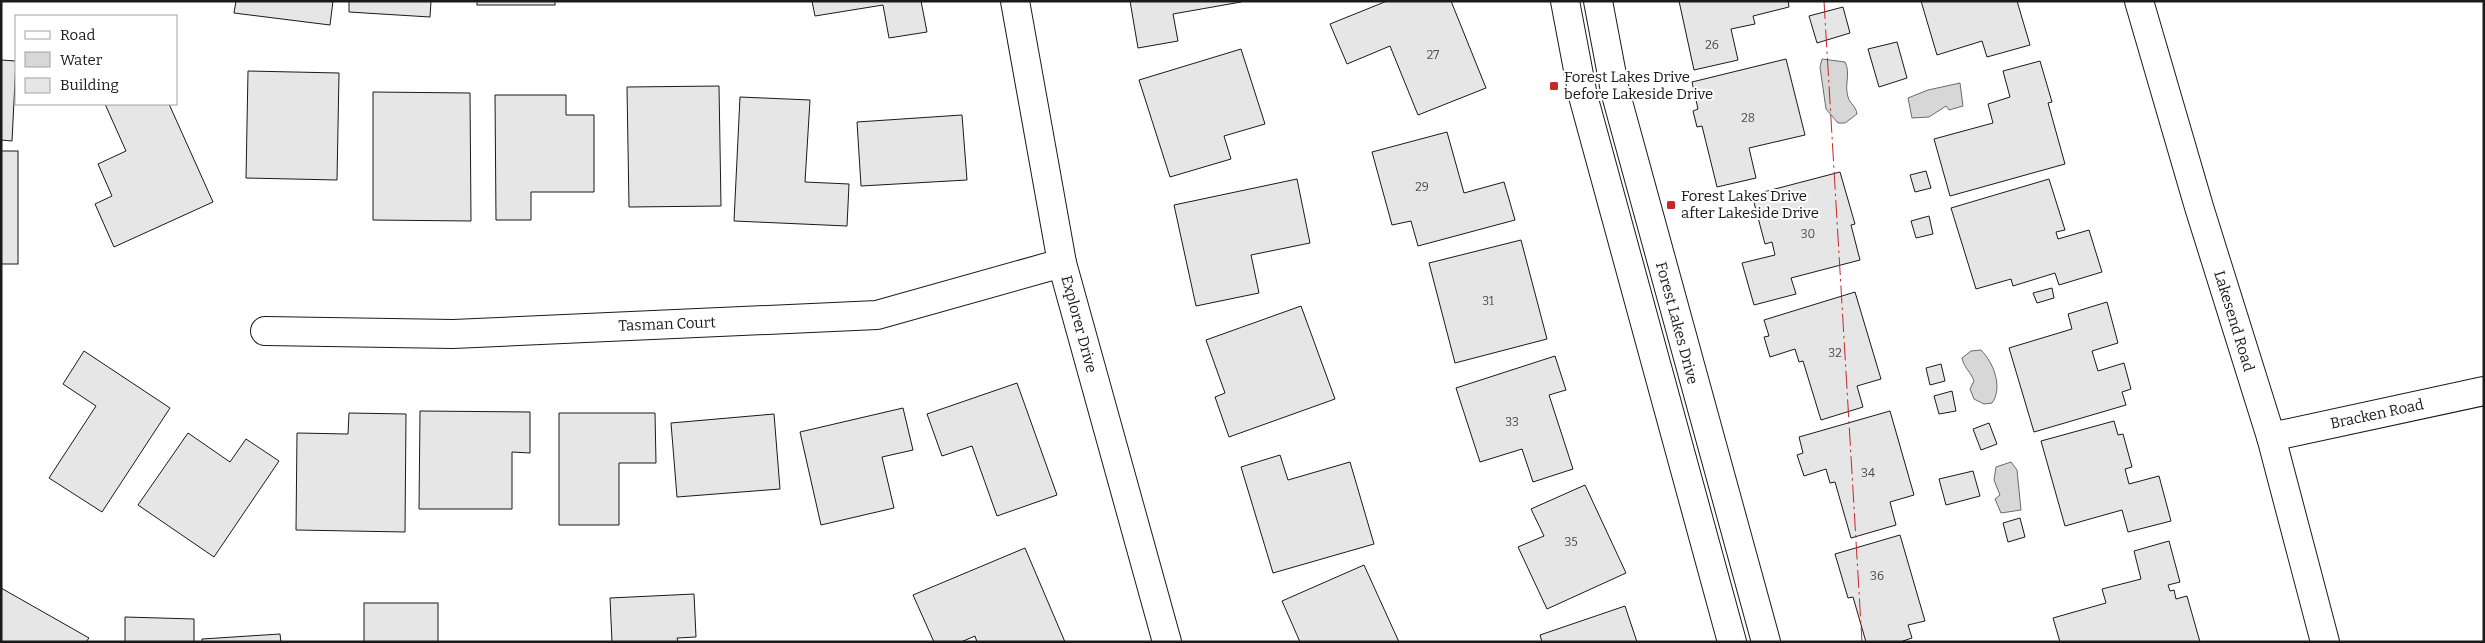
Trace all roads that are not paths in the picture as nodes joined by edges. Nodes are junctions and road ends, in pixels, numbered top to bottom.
1 (1015, 1) edge
2 (1565, 1) edge
3 (1598, 1) edge
4 (2139, 1) edge
5 (1062, 263) junction
6 (265, 331) dead end
7 (2484, 391) edge
8 (2271, 437) junction
9 (1167, 642) edge
10 (1732, 642) edge
11 (1766, 642) edge
12 (2325, 642) edge

1 - 5 street, Explorer Drive
2 - 10 street, Forest Lakes Drive
3 - 11 street, Forest Lakes Drive
4 - 8 street, Lakesend Road
5 - 6 street, Tasman Court
5 - 9 street, Explorer Drive
7 - 8 street, Bracken Road
8 - 12 street, Lakesend Road

